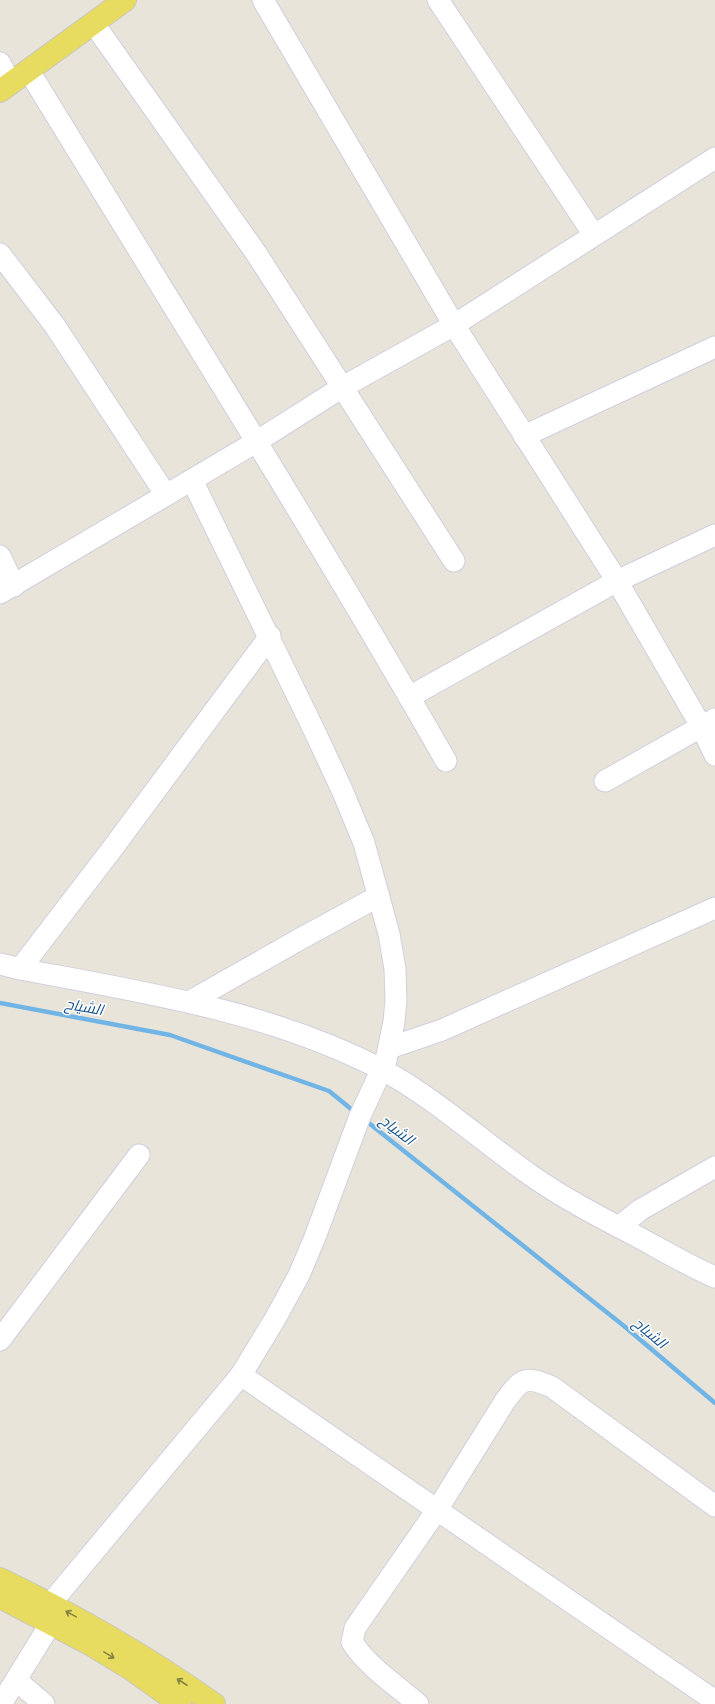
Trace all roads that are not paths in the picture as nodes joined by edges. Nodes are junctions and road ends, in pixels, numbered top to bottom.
1 (125, 0) edge
2 (263, 0) edge
3 (438, 0) edge
4 (94, 24) junction
5 (0, 63) edge
6 (30, 71) junction
7 (5, 87) edge
8 (715, 158) edge
9 (594, 235) junction
10 (0, 254) edge
11 (454, 325) junction
12 (715, 347) edge
13 (341, 388) junction
14 (524, 436) junction
15 (256, 442) junction
16 (192, 480) junction
17 (166, 495) junction
18 (715, 535) edge
19 (0, 556) edge
20 (454, 562) dead end
21 (617, 581) junction
22 (7, 589) edge
23 (270, 636) junction
24 (409, 697) junction
25 (708, 722) edge
26 (715, 755) edge
27 (446, 761) dead end
28 (604, 781) dead end
29 (379, 896) junction
30 (715, 908) edge
31 (0, 964) edge
32 (20, 969) junction
33 (189, 1002) junction
34 (389, 1048) junction
35 (382, 1070) junction
36 (139, 1155) dead end
37 (715, 1167) edge
38 (619, 1227) junction
39 (715, 1277) edge
40 (0, 1340) edge
41 (241, 1375) junction
42 (715, 1506) edge
43 (437, 1510) junction
44 (0, 1578) edge
45 (0, 1597) edge
46 (51, 1613) junction
47 (17, 1681) junction
48 (709, 1696) edge
49 (1, 1704) edge
50 (44, 1704) edge
51 (180, 1704) edge
52 (214, 1704) edge
53 (418, 1704) edge

1 - 4 main road
2 - 11 street
3 - 9 street
4 - 6 main road
4 - 13 street
5 - 7 street
6 - 7 main road
6 - 15 street
8 - 9 street
9 - 11 street
10 - 17 street
11 - 13 street
11 - 14 street
12 - 14 street
13 - 15 street
13 - 20 street
14 - 21 street
15 - 16 street
15 - 24 street
16 - 17 street
16 - 23 street
17 - 22 street
18 - 21 street
19 - 22 street
21 - 24 street
21 - 25 street
23 - 29 street
23 - 32 street
24 - 27 street
25 - 26 street
25 - 28 street
29 - 33 street
29 - 34 street
30 - 34 street
31 - 32 street
32 - 33 street
33 - 35 street
34 - 35 street
35 - 38 street
35 - 41 street
36 - 40 street
37 - 38 street
38 - 39 street
41 - 43 street
41 - 46 street
42 - 43 street
43 - 48 street
43 - 53 street
44 - 46 main road
45 - 46 main road
46 - 47 street
46 -> 51 main road
52 -> 46 main road
47 - 49 street
47 - 50 street

